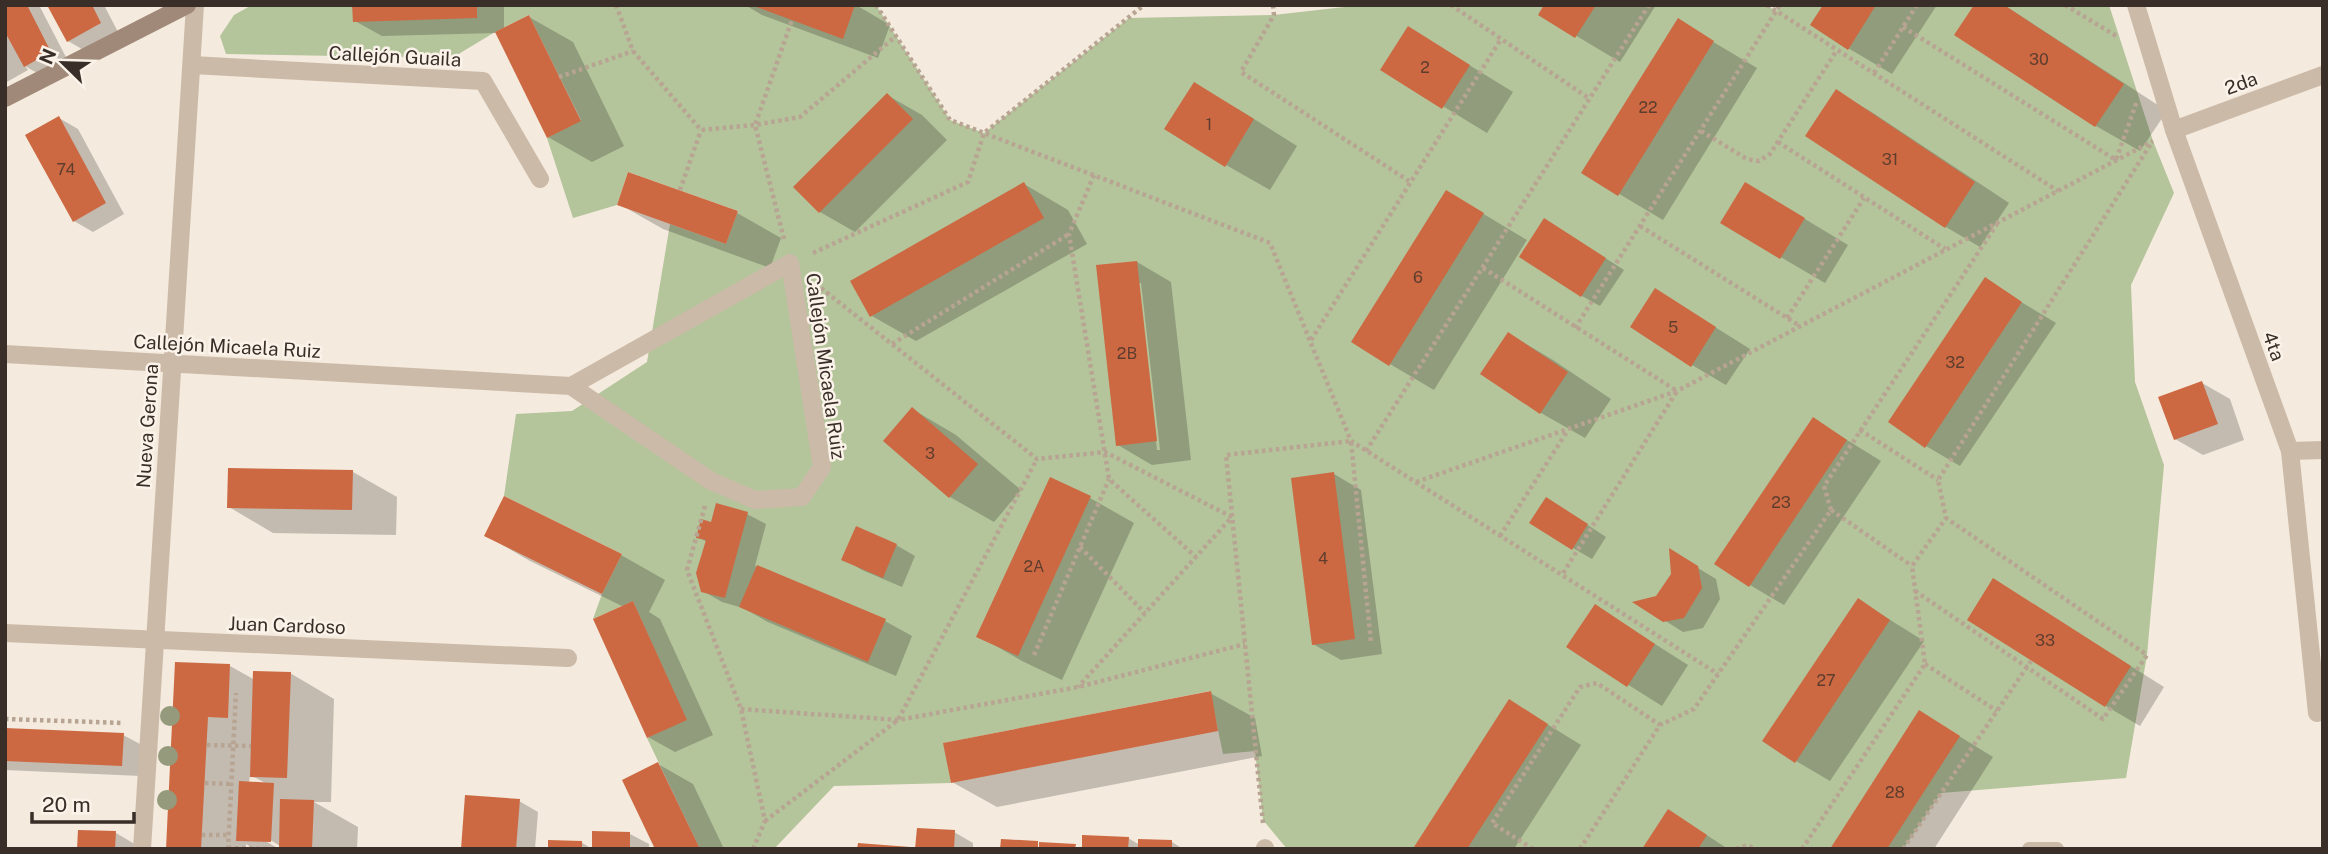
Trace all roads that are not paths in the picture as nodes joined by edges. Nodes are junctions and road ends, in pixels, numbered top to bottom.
1 (187, 5) edge
2 (195, 5) edge
3 (2136, 5) edge
4 (192, 65) junction
5 (2323, 75) edge
6 (5, 98) edge
7 (2174, 130) junction
8 (540, 178) dead end
9 (5, 354) edge
10 (172, 364) junction
11 (572, 386) junction
12 (2323, 450) edge
13 (2290, 451) junction
14 (5, 633) edge
15 (155, 640) junction
16 (568, 657) dead end
17 (2319, 705) edge
18 (142, 849) edge
19 (2029, 849) edge
20 (2057, 849) edge

1 - 6 main road
2 - 4 street, Nueva Gerona
3 - 7 street, 4ta
4 - 8 street, Callejón Guaila
4 - 10 street, Nueva Gerona
5 - 7 street, 2da
7 - 13 street, 4ta
9 - 10 street, Callejón Micaela Ruiz
10 - 11 street, Callejón Micaela Ruiz
10 - 15 street, Nueva Gerona
11 - 11 street, Callejón Micaela Ruiz
12 - 13 street
13 - 17 street, 4ta
14 - 15 street, Juan Cardoso
15 - 16 street, Juan Cardoso
15 - 18 street, Nueva Gerona
19 - 20 lane

